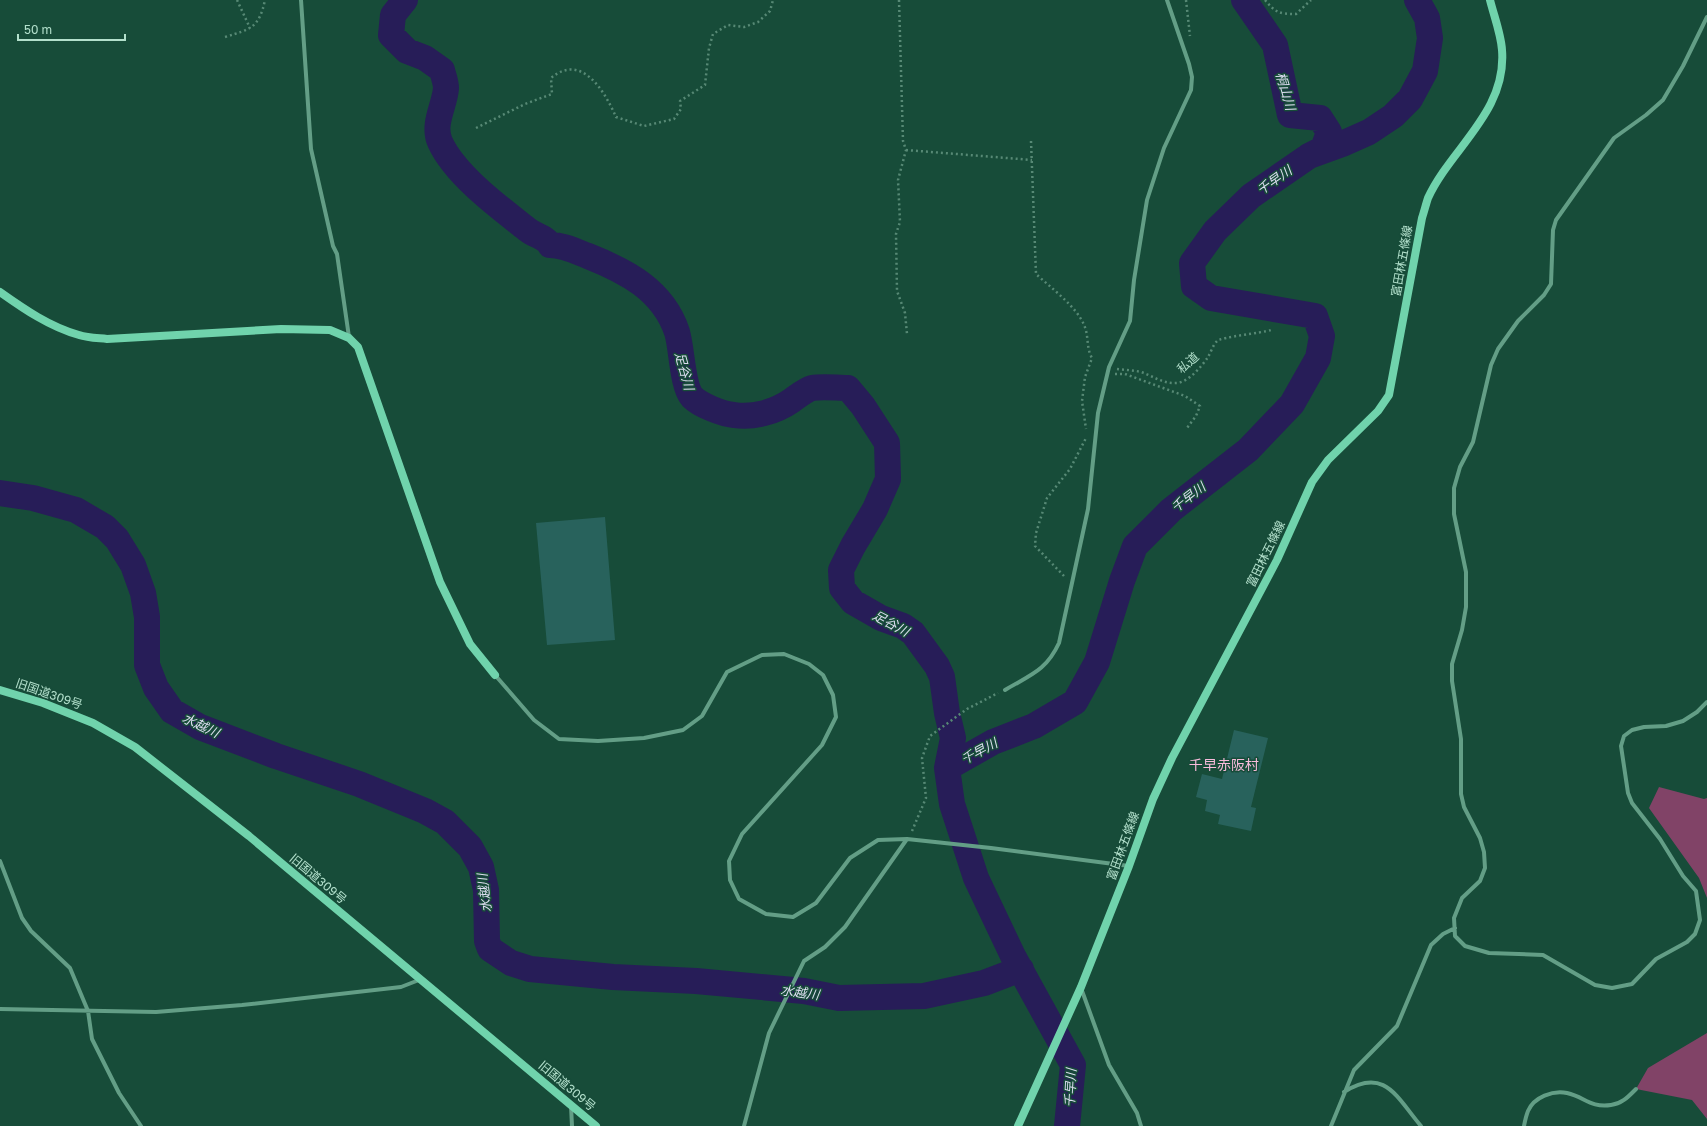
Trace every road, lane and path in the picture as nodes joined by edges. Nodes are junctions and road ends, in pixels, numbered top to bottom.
1 (237, 0) edge
2 (265, 0) edge
3 (301, 0) edge
4 (773, 0) edge
5 (899, 0) edge
6 (1167, 0) edge
7 (1186, 0) edge
8 (1265, 0) edge
9 (1311, 0) edge
10 (1490, 0) edge
11 (1707, 17) edge
12 (250, 28) junction
13 (225, 37) dead end
14 (1190, 38) dead end
15 (476, 128) dead end
16 (1031, 141) dead end
17 (906, 150) junction
18 (1032, 160) junction
19 (0, 292) edge
20 (1271, 330) dead end
21 (907, 334) dead end
22 (349, 338) junction
23 (1109, 367) junction
24 (1107, 374) junction
25 (1187, 428) dead end
26 (1072, 583) junction
27 (495, 675) joint
28 (0, 690) edge
29 (1005, 690) joint
30 (1707, 702) edge
31 (907, 839) junction
32 (0, 861) edge
33 (1129, 866) junction
34 (1455, 928) junction
35 (420, 980) junction
36 (1081, 987) junction
37 (0, 1009) edge
38 (88, 1011) junction
39 (1636, 1089) dead end
40 (1344, 1092) junction
41 (571, 1106) junction
42 (141, 1126) edge
43 (572, 1126) edge
44 (596, 1126) edge
45 (744, 1126) edge
46 (1018, 1126) edge
47 (1141, 1126) edge
48 (1331, 1126) edge
49 (1420, 1126) edge
50 (1524, 1126) edge

1 - 12 path
2 - 12 path
3 - 22 street
4 - 15 path
5 - 17 path
6 - 23 street
7 - 14 path
8 - 9 path
10 - 33 street, 富田林五條線
11 - 34 street
12 - 13 path
16 - 18 path
17 - 18 path
17 - 21 path
18 - 26 path
19 - 22 street
20 - 23 path, 私道
22 - 27 street
23 - 24 street
24 - 25 path
24 - 26 street
26 - 29 street
27 - 31 street
28 - 35 street, 旧国道309号
29 - 31 path
30 - 34 street
31 - 33 street
31 - 45 street
32 - 38 street
33 - 36 street, 富田林五條線
34 - 40 street
35 - 38 street
35 - 41 street, 旧国道309号
36 - 46 street, 富田林五條線
36 - 47 street
37 - 38 street
38 - 42 street
39 - 50 street
40 - 48 street
40 - 49 street
41 - 43 street
41 - 44 street, 旧国道309号

